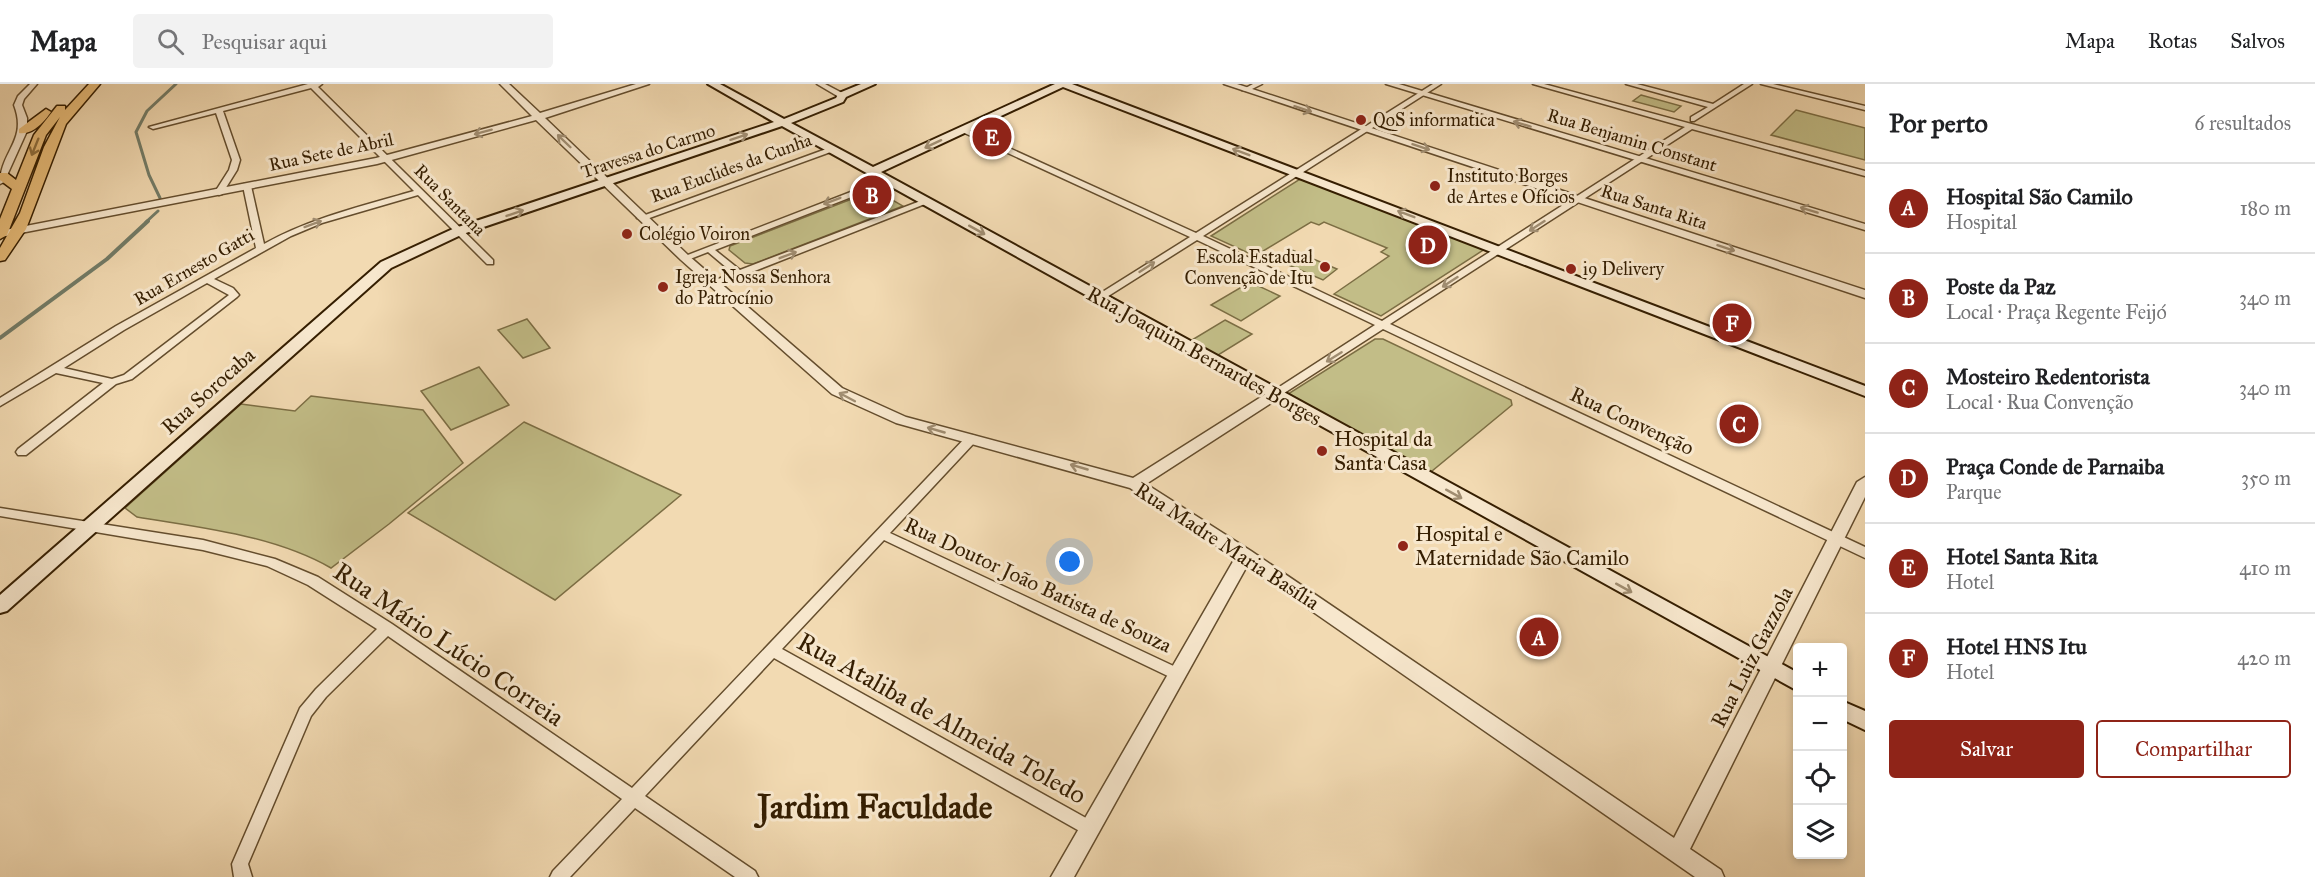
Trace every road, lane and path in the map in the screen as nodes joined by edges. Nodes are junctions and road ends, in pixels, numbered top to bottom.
1 (34, 84) edge
2 (82, 84) edge
3 (95, 84) edge
4 (504, 84) edge
5 (645, 84) edge
6 (713, 84) edge
7 (820, 84) edge
8 (870, 84) edge
9 (1063, 84) edge
10 (1228, 84) edge
11 (1259, 84) edge
12 (1390, 84) edge
13 (1438, 84) edge
14 (1536, 84) edge
15 (1629, 84) edge
16 (1749, 84) edge
17 (1764, 84) edge
18 (315, 85) edge
19 (1246, 90) junction
20 (1422, 93) junction
21 (842, 95) junction
22 (69, 99) junction
23 (1713, 106) junction
24 (1865, 108) edge
25 (219, 110) junction
26 (539, 117) junction
27 (1693, 122) junction
28 (782, 123) junction
29 (153, 127) dead end
30 (1365, 129) junction
31 (962, 130) junction
32 (23, 131) junction
33 (832, 150) junction
34 (386, 159) junction
35 (1640, 159) junction
36 (872, 172) junction
37 (1296, 173) junction
38 (1865, 174) edge
39 (1, 179) edge
40 (887, 180) junction
41 (606, 182) junction
42 (247, 186) junction
43 (19, 188) junction
44 (219, 192) junction
45 (420, 192) junction
46 (1579, 199) junction
47 (926, 202) junction
48 (641, 218) junction
49 (1865, 227) edge
50 (19, 231) junction
51 (459, 231) junction
52 (0, 234) edge
53 (1195, 236) junction
54 (260, 248) junction
55 (709, 249) junction
56 (1500, 250) junction
57 (0, 257) edge
58 (685, 258) junction
59 (490, 262) dead end
60 (739, 274) junction
61 (206, 279) junction
62 (714, 284) junction
63 (1865, 294) edge
64 (1099, 298) junction
65 (1383, 325) junction
66 (54, 369) junction
67 (112, 382) junction
68 (1865, 391) edge
69 (1274, 395) junction
70 (0, 403) edge
71 (971, 439) junction
72 (22, 452) dead end
73 (1865, 482) edge
74 (1135, 484) junction
75 (0, 512) edge
76 (90, 526) junction
77 (882, 534) junction
78 (1838, 540) junction
79 (1865, 553) edge
80 (1245, 555) junction
81 (0, 606) edge
82 (387, 628) junction
83 (772, 650) junction
84 (1772, 669) junction
85 (1177, 674) junction
86 (1793, 681) edge
87 (1847, 711) edge
88 (1865, 721) edge
89 (633, 798) junction
90 (1089, 828) junction
91 (1678, 852) junction
92 (243, 877) edge
93 (560, 877) edge
94 (749, 877) edge
95 (1062, 877) edge
96 (1713, 877) edge

1 - 32 street
2 - 22 main road
3 - 50 main road
4 - 26 street, Rua Madre Maria Basília
5 - 26 street, Rua Sete de Abril
6 - 28 main road, Rua Joaquim Bernardes Borges
7 - 21 street
8 - 21 main road, Travessa do Carmo
9 - 31 main road
37 -> 9 main road
10 - 19 street, Rua Santa Rita
11 - 19 street
12 - 20 street, Rua Benjamin Constant
13 - 20 street
14 - 27 street
15 - 23 street
16 - 23 street
17 - 24 street
18 - 25 street
18 - 34 street, Rua Santana
19 -> 30 street, Rua Santa Rita
20 - 30 street
35 -> 20 street, Rua Benjamin Constant
21 - 28 main road, Travessa do Carmo
22 - 32 main road
22 -> 43 main road
23 - 27 street
25 - 29 street
25 - 44 street
26 -> 34 street, Rua Sete de Abril
41 -> 26 street, Rua Madre Maria Basília
27 - 35 street
27 - 38 street
28 - 33 main road, Rua Joaquim Bernardes Borges
41 -> 28 main road, Travessa do Carmo
30 - 37 street
30 -> 46 street, Rua Santa Rita
31 -> 36 main road
31 - 53 street, Rua Convenção
32 - 39 street
33 - 36 main road, Rua Joaquim Bernardes Borges
33 - 48 street, Rua Euclides da Cunha
34 - 42 street, Rua Sete de Abril
34 - 45 street, Rua Santana
35 - 46 street
49 -> 35 street, Rua Benjamin Constant
36 - 40 main road, Rua Joaquim Bernardes Borges
37 - 53 street
56 -> 37 main road
39 - 43 main road
40 - 47 main road, Rua Joaquim Bernardes Borges
40 -> 55 street
41 - 48 street, Rua Madre Maria Basília
51 -> 41 main road, Travessa do Carmo
42 - 44 street, Rua Sete de Abril
42 - 54 street
43 - 52 main road
44 - 50 street, Rua Sete de Abril
45 - 51 street, Rua Santana
54 -> 45 street, Rua Ernesto Gatti
46 -> 56 street
46 -> 63 street, Rua Santa Rita
60 -> 47 street
47 -> 64 main road, Rua Joaquim Bernardes Borges
48 - 58 street, Rua Madre Maria Basília
50 - 52 street, Rua Sete de Abril
50 - 57 main road
51 - 59 street, Rua Santana
51 - 76 main road, Rua Sorocaba
64 -> 53 street
53 - 65 street, Rua Convenção
54 - 61 street, Rua Ernesto Gatti
55 - 58 street
55 - 60 street
56 -> 65 street
56 - 68 main road
58 - 62 street, Rua Madre Maria Basília
60 - 62 street
61 - 66 street, Rua Ernesto Gatti
61 - 67 street
71 -> 62 street, Rua Madre Maria Basília
64 - 69 main road, Rua Joaquim Bernardes Borges
65 -> 69 street
65 - 78 street, Rua Convenção
66 - 67 street
66 - 70 street, Rua Ernesto Gatti
67 - 72 street
69 - 74 street
69 -> 84 main road, Rua Joaquim Bernardes Borges
74 -> 71 street, Rua Madre Maria Basília
71 - 77 street
73 - 78 street, Rua Luiz Gazzola
74 - 80 street, Rua Madre Maria Basília
75 - 76 street, Rua Mário Lúcio Correia
76 - 81 main road, Rua Sorocaba
76 - 82 street, Rua Mário Lúcio Correia
77 - 83 street
77 - 85 street, Rua Doutor João Batista de Souza
78 - 79 street, Rua Convenção
78 - 84 street, Rua Luiz Gazzola
80 - 85 street
80 - 91 street, Rua Madre Maria Basília
82 - 89 street, Rua Mário Lúcio Correia
82 - 92 street
83 - 89 street
83 - 90 street, Rua Ataliba de Almeida Toledo
84 - 86 main road, Rua Joaquim Bernardes Borges
84 - 91 street, Rua Luiz Gazzola
85 - 90 street
87 - 88 main road
89 - 93 street
89 - 94 street, Rua Mário Lúcio Correia
90 - 95 street
91 - 96 street, Rua Madre Maria Basília

